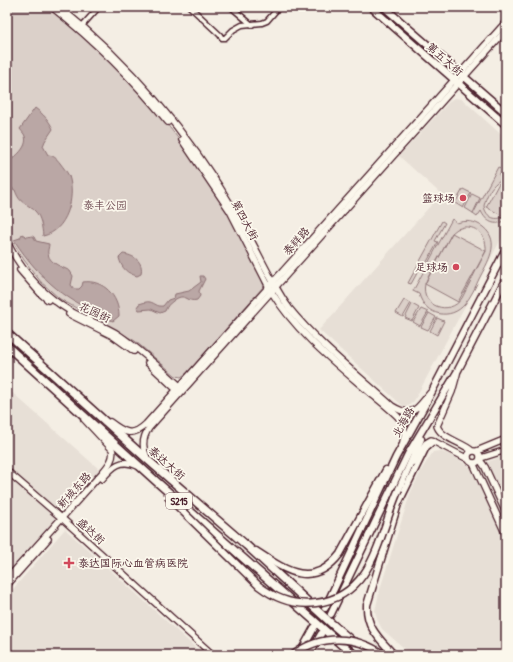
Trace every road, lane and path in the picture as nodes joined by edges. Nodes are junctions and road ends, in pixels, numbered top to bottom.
1 (52, 7) edge
2 (59, 7) edge
3 (99, 7) edge
4 (190, 7) edge
5 (231, 7) edge
6 (279, 7) edge
7 (372, 7) edge
8 (384, 7) edge
9 (506, 22) edge
10 (252, 25) junction
11 (81, 27) junction
12 (506, 30) edge
13 (463, 74) junction
14 (456, 82) junction
15 (506, 113) edge
16 (506, 125) edge
17 (7, 242) edge
18 (506, 249) edge
19 (7, 250) edge
20 (506, 278) edge
21 (272, 286) junction
22 (7, 333) edge
23 (7, 346) edge
24 (457, 372) junction
25 (180, 390) junction
26 (432, 390) junction
27 (89, 408) junction
28 (78, 410) junction
29 (426, 426) junction
30 (506, 439) edge
31 (433, 441) junction
32 (402, 446) junction
33 (506, 450) edge
34 (475, 451) junction
35 (396, 457) junction
36 (480, 459) junction
37 (149, 461) junction
38 (470, 461) junction
39 (142, 468) junction
40 (7, 472) edge
41 (406, 472) junction
42 (157, 482) junction
43 (506, 513) edge
44 (63, 520) junction
45 (506, 535) edge
46 (246, 545) junction
47 (7, 579) edge
48 (7, 585) edge
49 (325, 608) dead end
50 (331, 614) dead end
51 (314, 628) dead end
52 (321, 634) dead end
53 (213, 655) edge
54 (293, 655) edge
55 (299, 655) edge
56 (309, 655) edge
57 (353, 655) edge
58 (368, 655) edge
59 (384, 655) edge
60 (394, 655) edge

1 - 11 street, 第四大街
2 - 11 street, 第四大街
3 - 11 street
4 - 10 street
5 - 10 street
6 - 10 street
7 - 14 main road, 第五大街
8 - 13 main road, 第五大街
9 - 13 street, 泰祥路
11 - 21 street, 第四大街
12 - 13 street, 泰祥路
13 - 14 street, 泰祥路
13 - 15 main road, 第五大街
14 - 16 main road, 第五大街
14 - 21 street, 泰祥路
17 - 25 street, 花园街
18 - 26 main road, 北海路
19 - 25 street, 花园街
20 - 24 main road, 北海路
21 - 25 street, 泰祥路
21 - 26 street
21 - 32 street, 第四大街
22 - 27 highway, 泰达大街 / S215
23 - 28 highway, 泰达大街 / S215
24 - 29 main road, 北海路
24 - 34 street
25 - 27 street, 泰祥路
25 - 37 street, 泰祥路
26 - 32 main road, 北海路
27 - 37 highway, 泰达大街 / S215
28 - 39 highway, 泰达大街 / S215
28 - 44 street, 新城东路
29 - 41 main road
29 - 50 main road, 北海路
30 - 34 street
31 - 38 street
31 - 41 street
31 - 60 main road
32 - 35 main road, 北海路
33 - 36 street
34 - 36 street
34 - 38 street
35 - 46 main road
35 - 49 main road, 北海路
36 - 38 street
36 - 43 street
37 - 46 highway, 泰达大街 / S215
38 - 45 street
39 - 42 highway, 泰达大街 / S215
39 - 44 street, 新城东路
40 - 44 street, 盛达街
41 - 42 main road, bridge
42 - 57 highway, 泰达大街 / S215
44 - 47 street, 新城东路
44 - 48 street, 新城东路
44 - 53 street, 盛达街
46 - 58 highway, 泰达大街 / S215
51 - 55 main road
52 - 56 main road
54 - 59 main road, bridge

